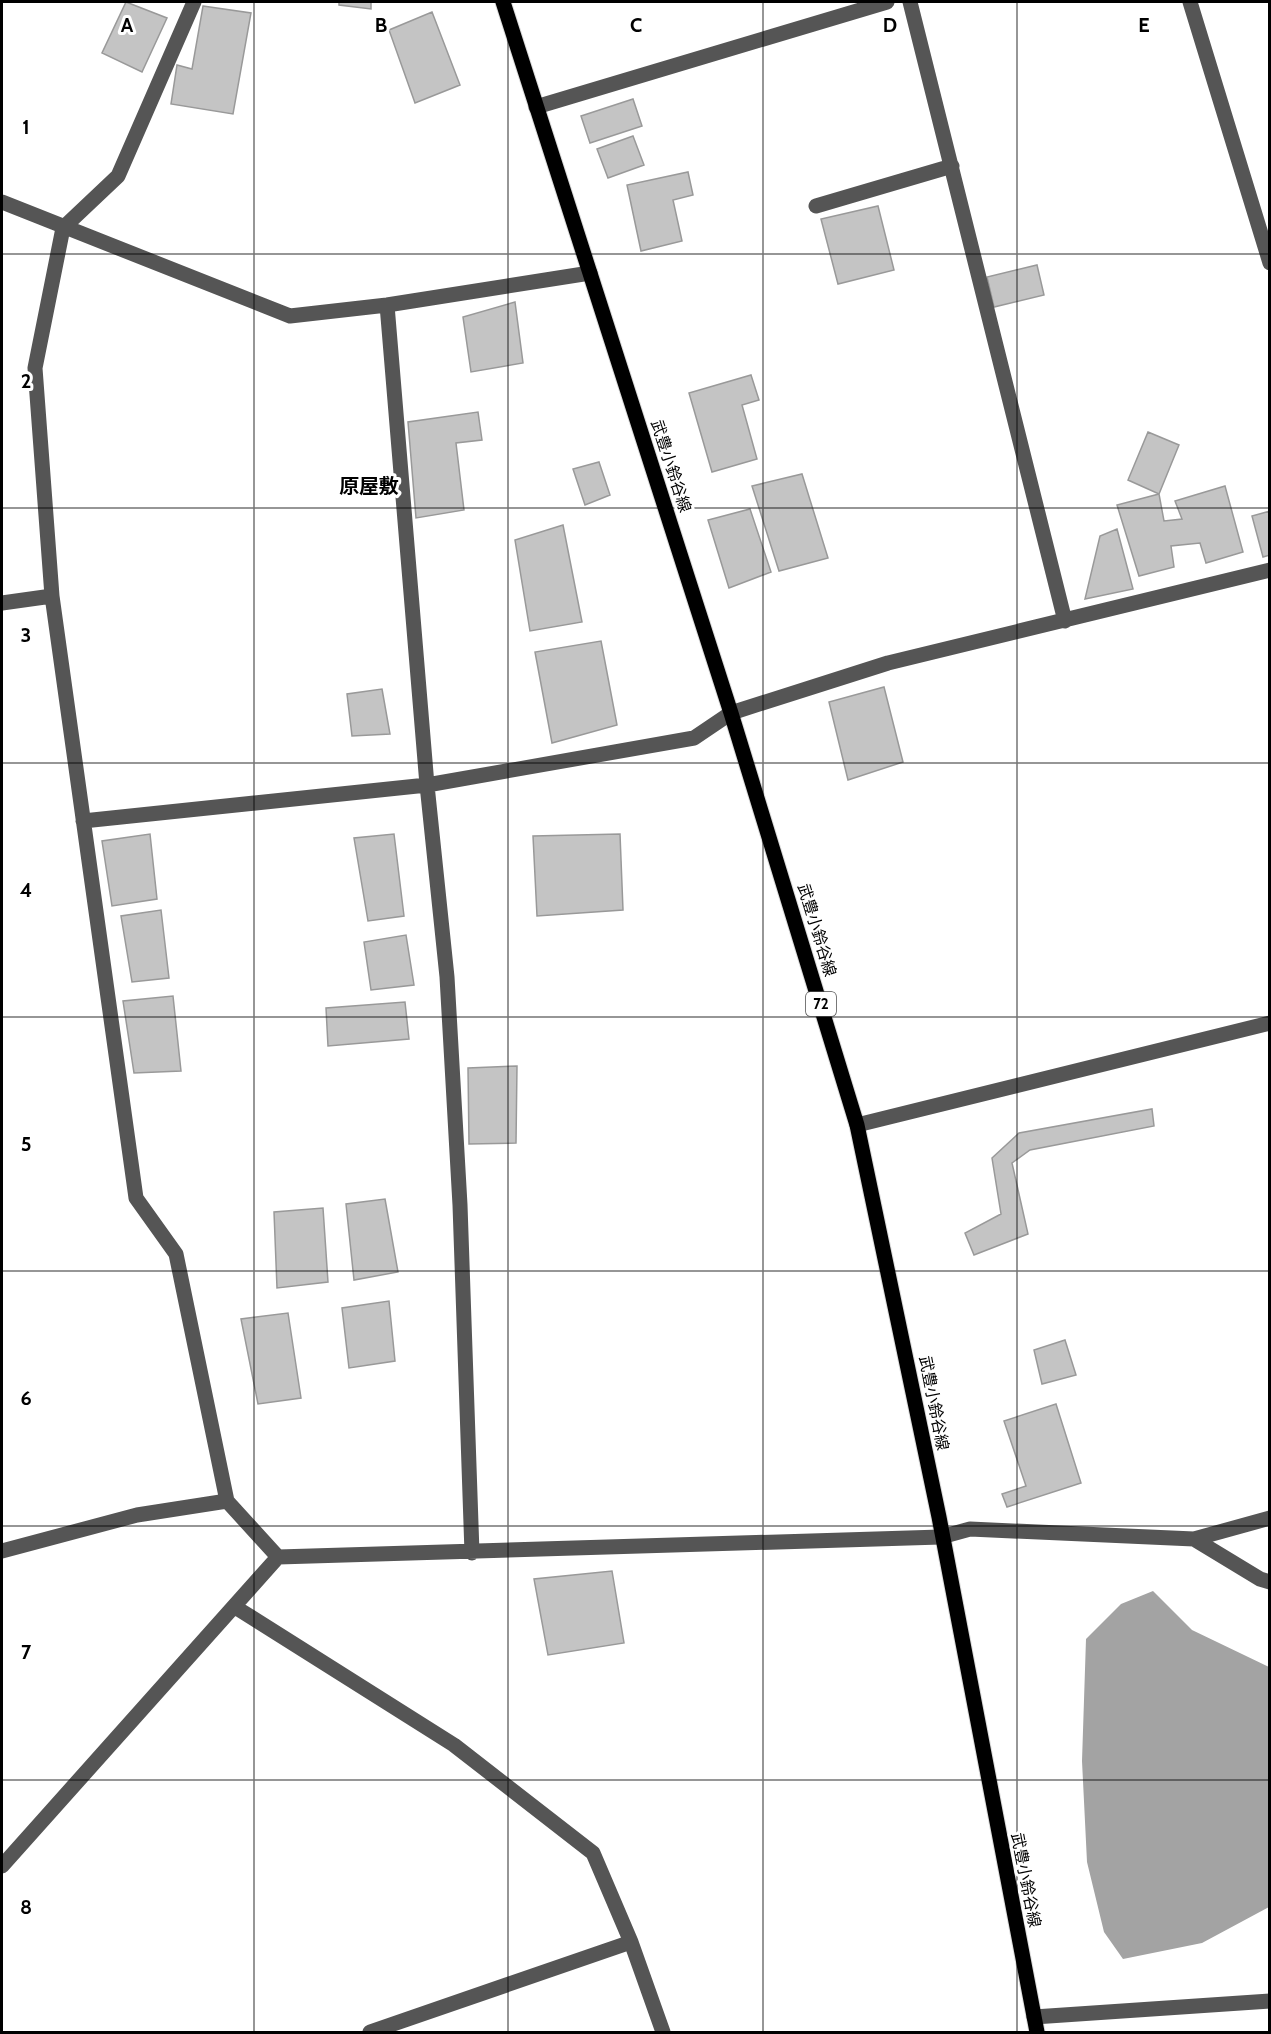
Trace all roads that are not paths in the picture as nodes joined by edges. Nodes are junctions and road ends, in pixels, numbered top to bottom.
1 (195, 2) edge
2 (503, 2) edge
3 (886, 2) edge
4 (910, 2) edge
5 (1190, 2) edge
6 (536, 107) junction
7 (952, 166) junction
8 (2, 202) edge
9 (816, 206) dead end
10 (63, 228) junction
11 (1269, 263) edge
12 (590, 273) junction
13 (387, 305) junction
14 (1269, 570) edge
15 (52, 596) junction
16 (2, 603) edge
17 (1065, 621) junction
18 (731, 713) junction
19 (427, 785) junction
20 (82, 821) junction
21 (1269, 1023) edge
22 (857, 1125) junction
23 (227, 1501) junction
24 (1269, 1518) edge
25 (941, 1537) junction
26 (1194, 1539) junction
27 (2, 1551) edge
28 (472, 1553) junction
29 (278, 1557) junction
30 (1269, 1582) edge
31 (235, 1607) junction
32 (2, 1866) edge
33 (631, 1942) junction
34 (1269, 2001) edge
35 (1035, 2025) edge
36 (370, 2032) edge
37 (663, 2032) edge

1 - 10 street
2 - 6 main road, 武豊小鈴谷線 / 72
3 - 6 street
4 - 7 street
5 - 11 street
6 - 12 main road, 武豊小鈴谷線 / 72
7 - 9 street
7 - 17 street
8 - 10 street
10 - 13 street
10 - 15 street
12 - 13 street
12 - 18 main road, 武豊小鈴谷線 / 72
13 - 19 street
14 - 17 street
15 - 16 street
15 - 20 street
17 - 18 street
18 - 19 street
18 - 22 main road, 武豊小鈴谷線 / 72
19 - 20 street
19 - 28 street
20 - 23 street
21 - 22 street
22 - 25 main road, 武豊小鈴谷線 / 72
23 - 27 street
23 - 29 street
24 - 26 street
25 - 26 street
25 - 28 street
25 - 35 main road, 武豊小鈴谷線 / 72
26 - 30 street
28 - 29 street
29 - 31 street
31 - 32 street
31 - 33 street
33 - 36 street
33 - 37 street
34 - 35 street

